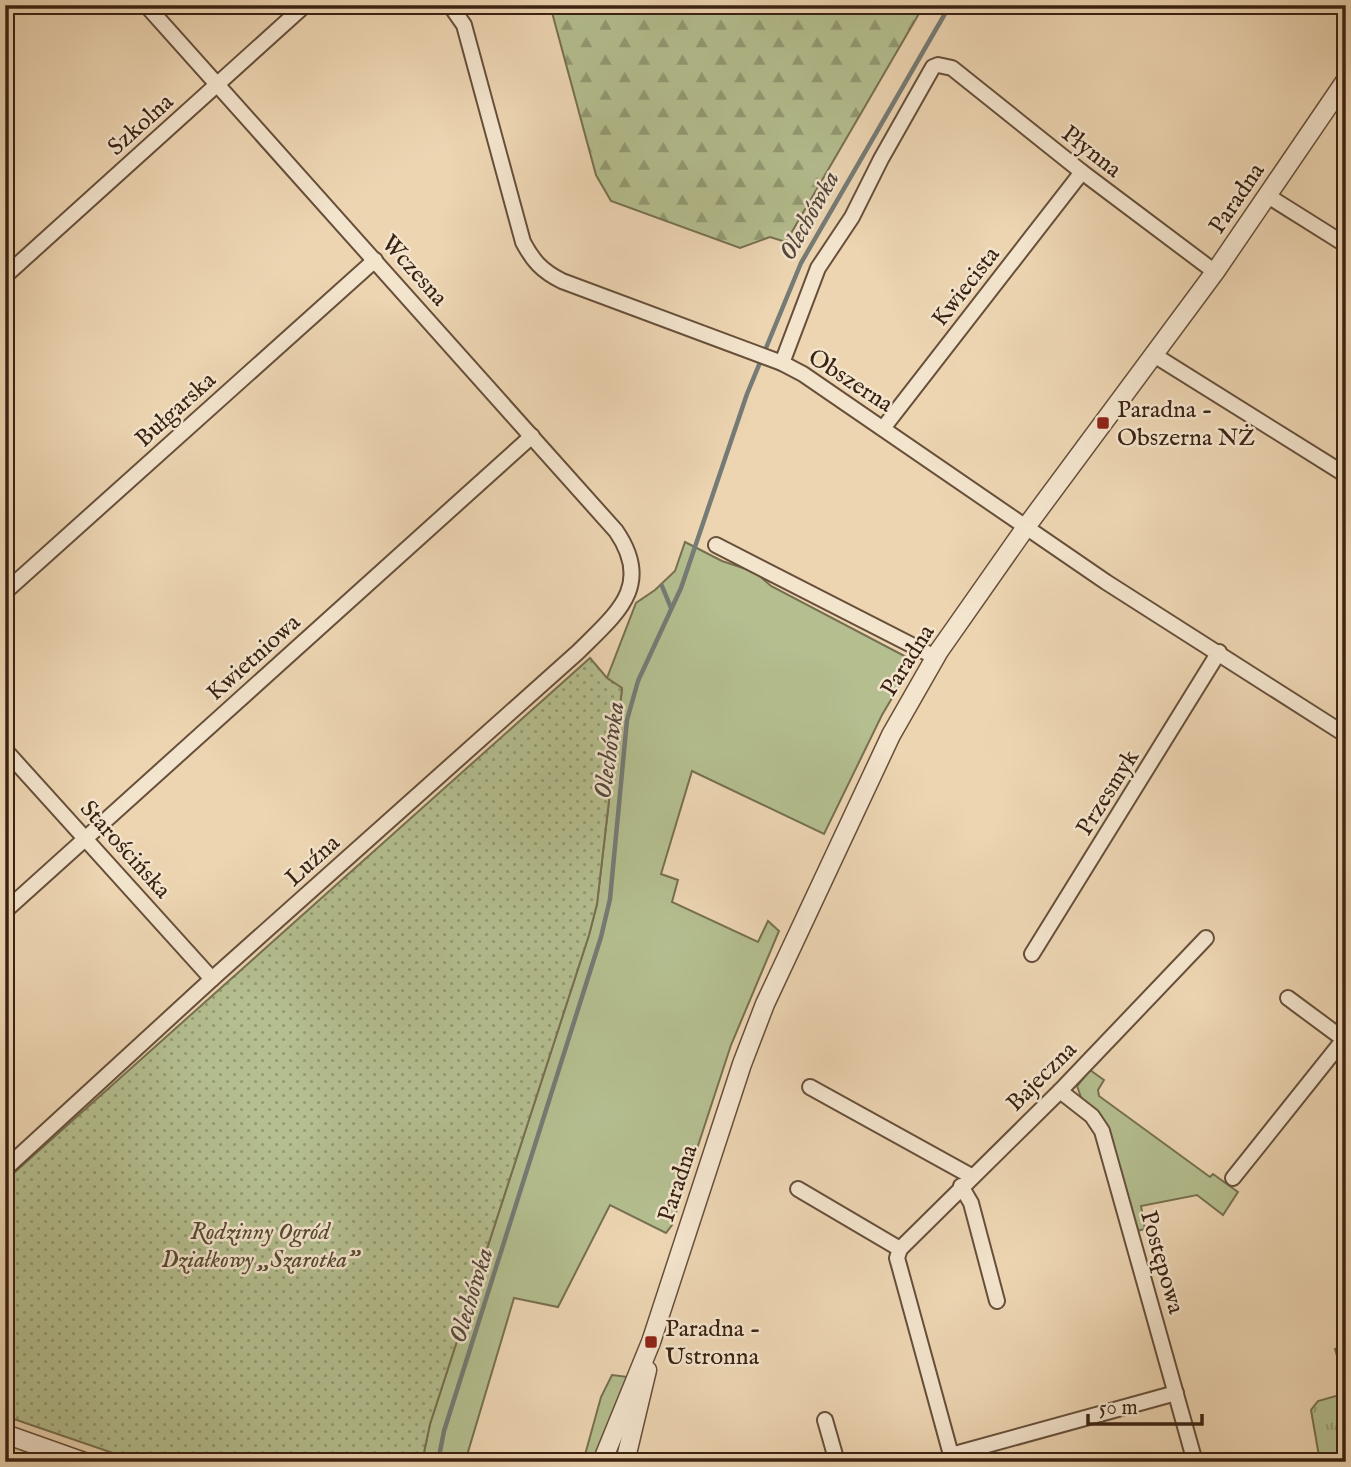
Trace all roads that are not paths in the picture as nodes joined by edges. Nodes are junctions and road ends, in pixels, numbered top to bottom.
1 (146, 5) edge
2 (305, 5) edge
3 (450, 5) edge
4 (1346, 80) edge
5 (218, 84) junction
6 (1082, 172) junction
7 (1268, 196) junction
8 (1346, 244) edge
9 (375, 260) junction
10 (1215, 272) junction
11 (5, 276) edge
12 (1154, 355) junction
13 (777, 362) junction
14 (884, 427) junction
15 (532, 436) junction
16 (1346, 475) edge
17 (1026, 527) junction
18 (716, 545) dead end
19 (632, 575) joint
20 (5, 592) edge
21 (1219, 652) junction
22 (935, 657) junction
23 (1346, 735) edge
24 (5, 750) edge
25 (85, 839) junction
26 (5, 911) edge
27 (1206, 938) dead end
28 (1032, 954) dead end
29 (212, 979) junction
30 (1288, 998) dead end
31 (1345, 1040) edge
32 (810, 1087) dead end
33 (1059, 1091) junction
34 (5, 1169) edge
35 (1233, 1178) dead end
36 (966, 1181) junction
37 (798, 1189) dead end
38 (903, 1246) junction
39 (997, 1301) dead end
40 (651, 1342) junction
41 (1176, 1393) junction
42 (825, 1420) dead end
43 (5, 1434) edge
44 (48, 1456) edge
45 (952, 1459) edge
46 (84, 1462) edge
47 (602, 1462) edge
48 (625, 1462) edge
49 (837, 1462) edge
50 (1195, 1462) edge

1 - 5 street, Wczesna
2 - 5 street, Szkolna
3 - 13 street, Obszerna
4 - 7 street, Paradna
5 - 9 street, Wczesna
5 - 11 street, Szkolna
6 - 10 street, Płynna
6 - 13 street, Płynna
6 - 14 street, Kwiecista
7 - 8 street
7 - 10 street, Paradna
9 - 15 street, Wczesna
9 - 20 street, Bułgarska
10 - 12 street, Paradna
12 - 16 street
12 - 17 street, Paradna
13 - 14 street, Obszerna
14 - 17 street, Obszerna
15 - 19 street, Wczesna
15 - 25 street, Kwietniowa
17 - 21 street, Obszerna
17 - 22 street, Paradna
18 - 22 street
19 - 29 street, Luźna
21 - 23 street, Obszerna
21 - 28 street, Przesmyk
22 - 40 street, Paradna
24 - 25 street, Starościńska
25 - 26 street, Kwietniowa
25 - 29 street, Starościńska
27 - 33 street, Bajeczna
29 - 34 street, Luźna
30 - 31 street
31 - 35 street
32 - 36 street
33 - 36 street, Bajeczna
33 - 41 street, Postępowa
36 - 38 street, Bajeczna
36 - 39 street
37 - 38 street
38 - 45 street
40 - 47 street, Paradna
40 - 48 street, Paradna
41 - 45 street
41 - 50 street, Postępowa
42 - 49 street
43 - 44 street
44 - 46 street

